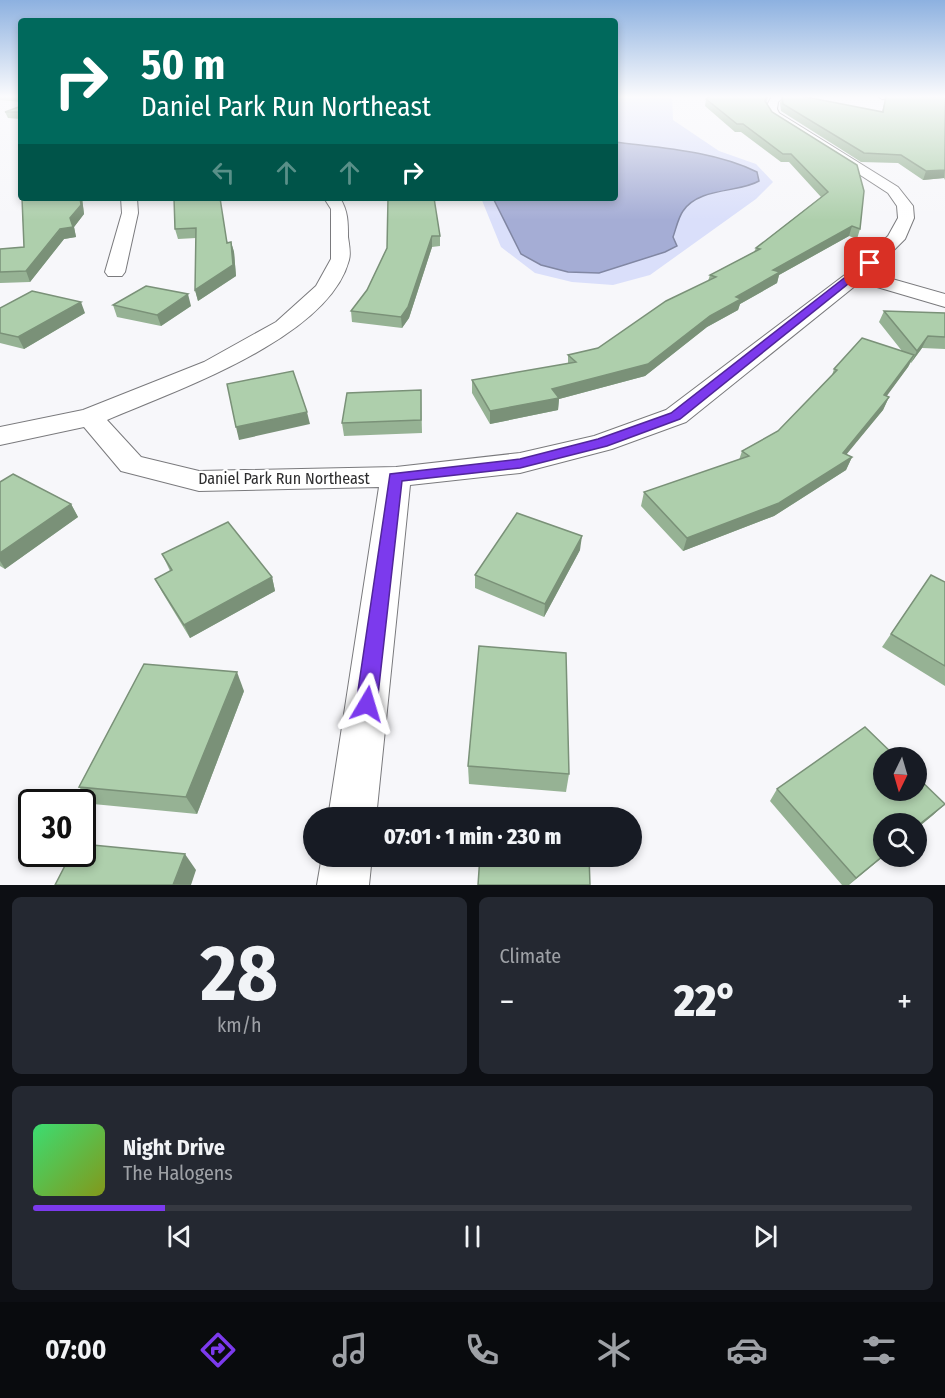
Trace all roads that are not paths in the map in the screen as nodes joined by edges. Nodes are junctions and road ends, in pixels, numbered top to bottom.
1 (811, 137) edge
2 (129, 201) edge
3 (334, 201) edge
4 (115, 272) dead end
5 (857, 275) junction
6 (945, 301) edge
7 (90, 417) junction
8 (0, 436) edge
9 (396, 477) junction
10 (353, 807) edge
11 (346, 867) edge
12 (344, 885) edge

1 - 5 street, Daniel Park Run Northeast
2 - 4 street
3 - 7 street
5 - 6 street
5 - 9 street, Daniel Park Run Northeast
7 - 8 street
7 - 9 street, Daniel Park Run Northeast
9 - 10 street
11 - 12 street

